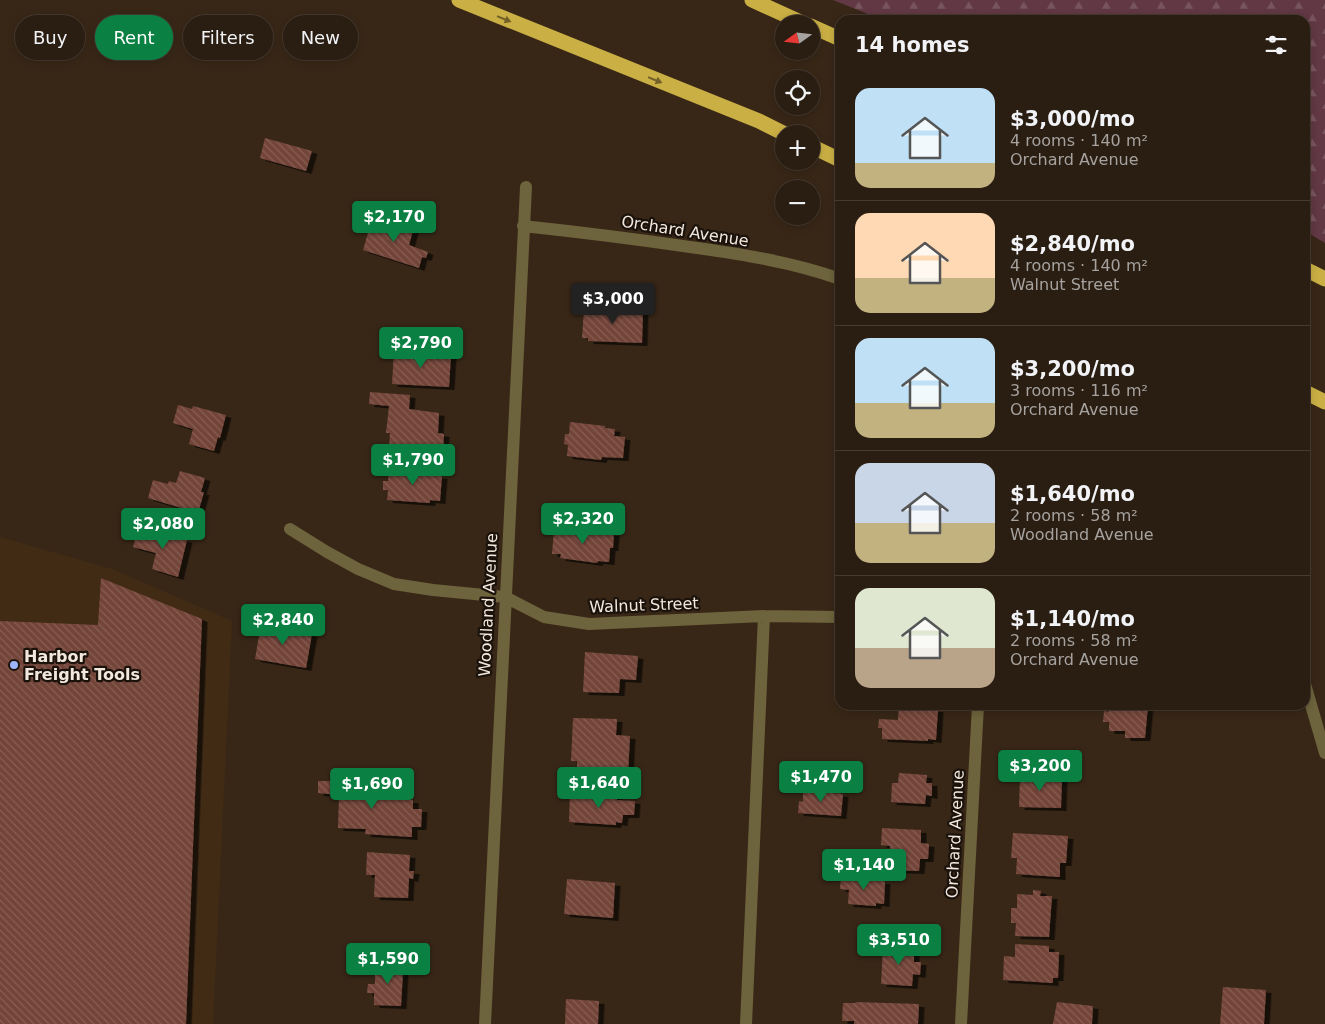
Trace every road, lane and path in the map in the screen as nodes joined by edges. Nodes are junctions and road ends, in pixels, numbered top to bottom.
1 (459, 0) edge
2 (752, 0) edge
3 (785, 15) edge
4 (820, 30) edge
5 (835, 37) edge
6 (775, 129) edge
7 (820, 150) edge
8 (835, 158) edge
9 (526, 187) dead end
10 (523, 226) junction
11 (1310, 272) edge
12 (835, 277) edge
13 (1325, 279) edge
14 (1310, 394) edge
15 (1325, 402) edge
16 (290, 528) dead end
17 (505, 597) junction
18 (764, 616) junction
19 (835, 617) edge
20 (1310, 701) edge
21 (978, 710) edge
22 (1325, 753) edge
23 (485, 1024) edge
24 (746, 1024) edge
25 (962, 1024) edge

1 -> 6 highway
2 - 3 highway
4 - 5 highway
7 - 8 highway
9 - 10 street, Woodland Avenue
10 - 12 street, Orchard Avenue
10 - 17 street, Woodland Avenue
11 - 13 highway
14 - 15 highway
16 - 17 street, Walnut Street
17 - 18 street, Walnut Street
17 - 23 street, Woodland Avenue
18 - 19 street, Walnut Street
18 - 24 street
20 - 22 street
21 - 25 street, Orchard Avenue

